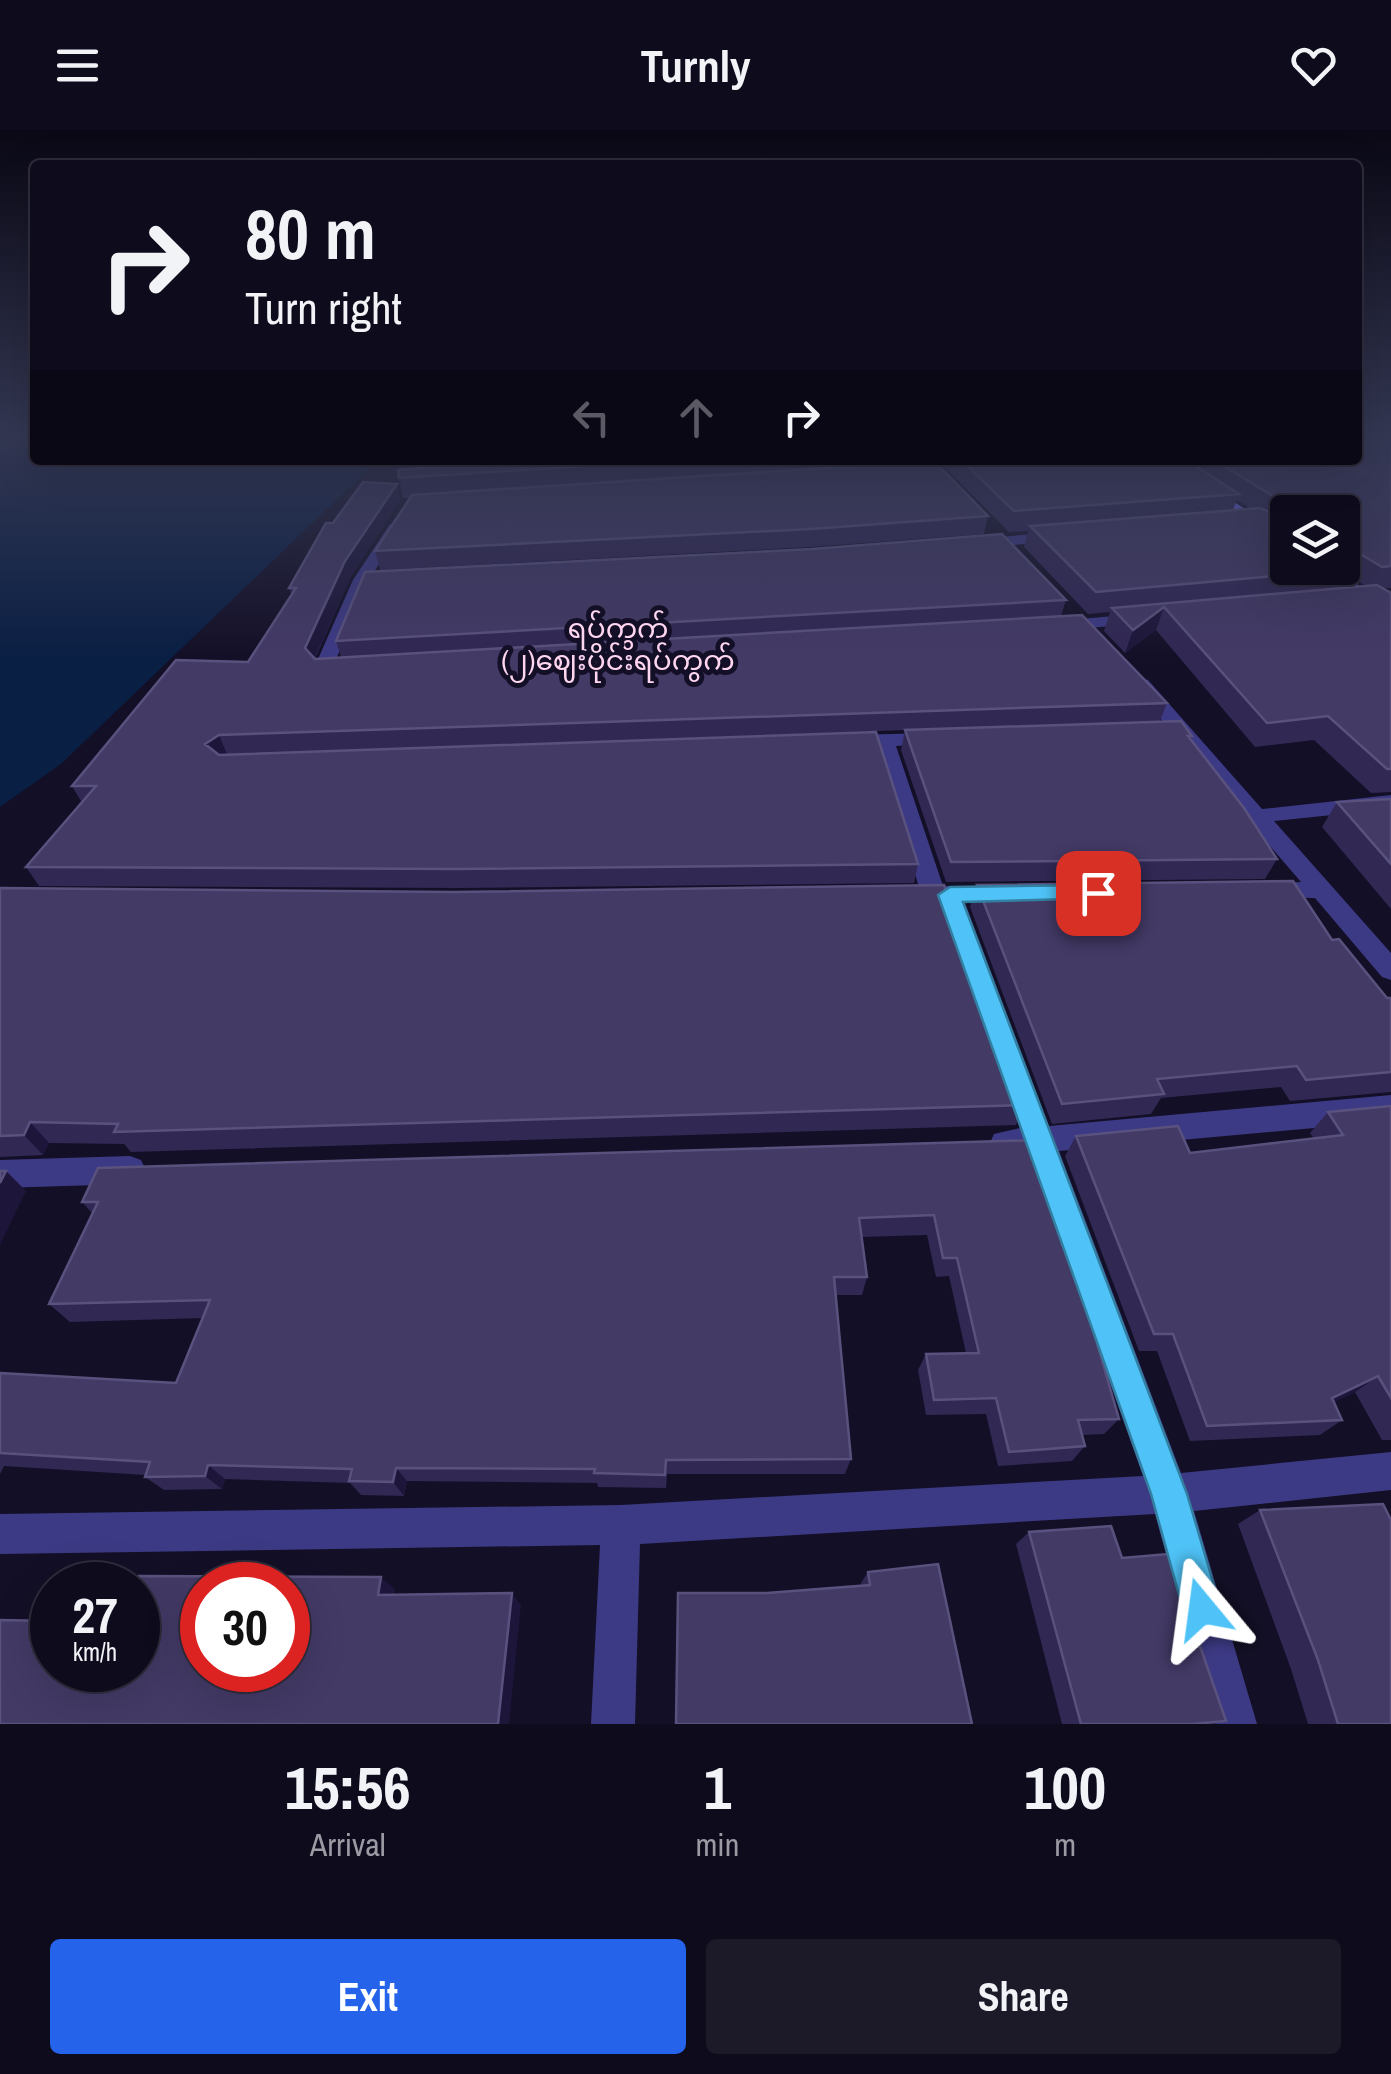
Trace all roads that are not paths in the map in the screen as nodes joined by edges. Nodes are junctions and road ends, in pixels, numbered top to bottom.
1 (405, 510) edge
2 (1238, 510) edge
3 (984, 518) edge
4 (1254, 521) junction
5 (1216, 524) edge
6 (1270, 532) edge
7 (1083, 535) edge
8 (948, 546) edge
9 (1014, 548) junction
10 (1348, 585) edge
11 (1391, 596) edge
12 (1367, 598) junction
13 (1330, 602) edge
14 (1391, 615) edge
15 (1160, 617) edge
16 (1047, 627) edge
17 (1122, 664) edge
18 (362, 666) edge
19 (1184, 730) junction
20 (1146, 732) edge
21 (958, 738) edge
22 (884, 740) junction
23 (827, 742) edge
24 (1391, 802) edge
25 (1259, 816) junction
26 (1322, 890) junction
27 (1244, 891) edge
28 (1028, 894) edge
29 (942, 895) junction
30 (894, 896) edge
31 (1391, 970) edge
32 (1391, 1108) edge
33 (1040, 1142) junction
34 (981, 1144) edge
35 (157, 1169) edge
36 (0, 1174) edge
37 (1391, 1471) edge
38 (1169, 1494) junction
39 (621, 1525) junction
40 (0, 1534) edge
41 (613, 1724) edge
42 (1234, 1724) edge

1 - 18 street
2 - 4 main road
3 - 9 street
4 - 5 street
4 - 6 main road
7 - 9 street
8 - 9 street
10 - 12 main road
11 - 12 street
12 - 13 street
12 - 14 main road
15 - 16 street
17 - 19 street
19 - 20 street
19 - 25 street
21 - 22 street
22 - 23 street
22 - 29 street
24 - 25 street
25 - 26 street
26 - 27 street
26 - 31 street
28 - 29 street
29 - 30 street
29 - 33 street
32 - 33 street
33 - 34 street
33 - 38 street
35 - 36 street
37 - 38 street
38 - 39 street
38 - 42 street
39 - 40 street
39 - 41 street

